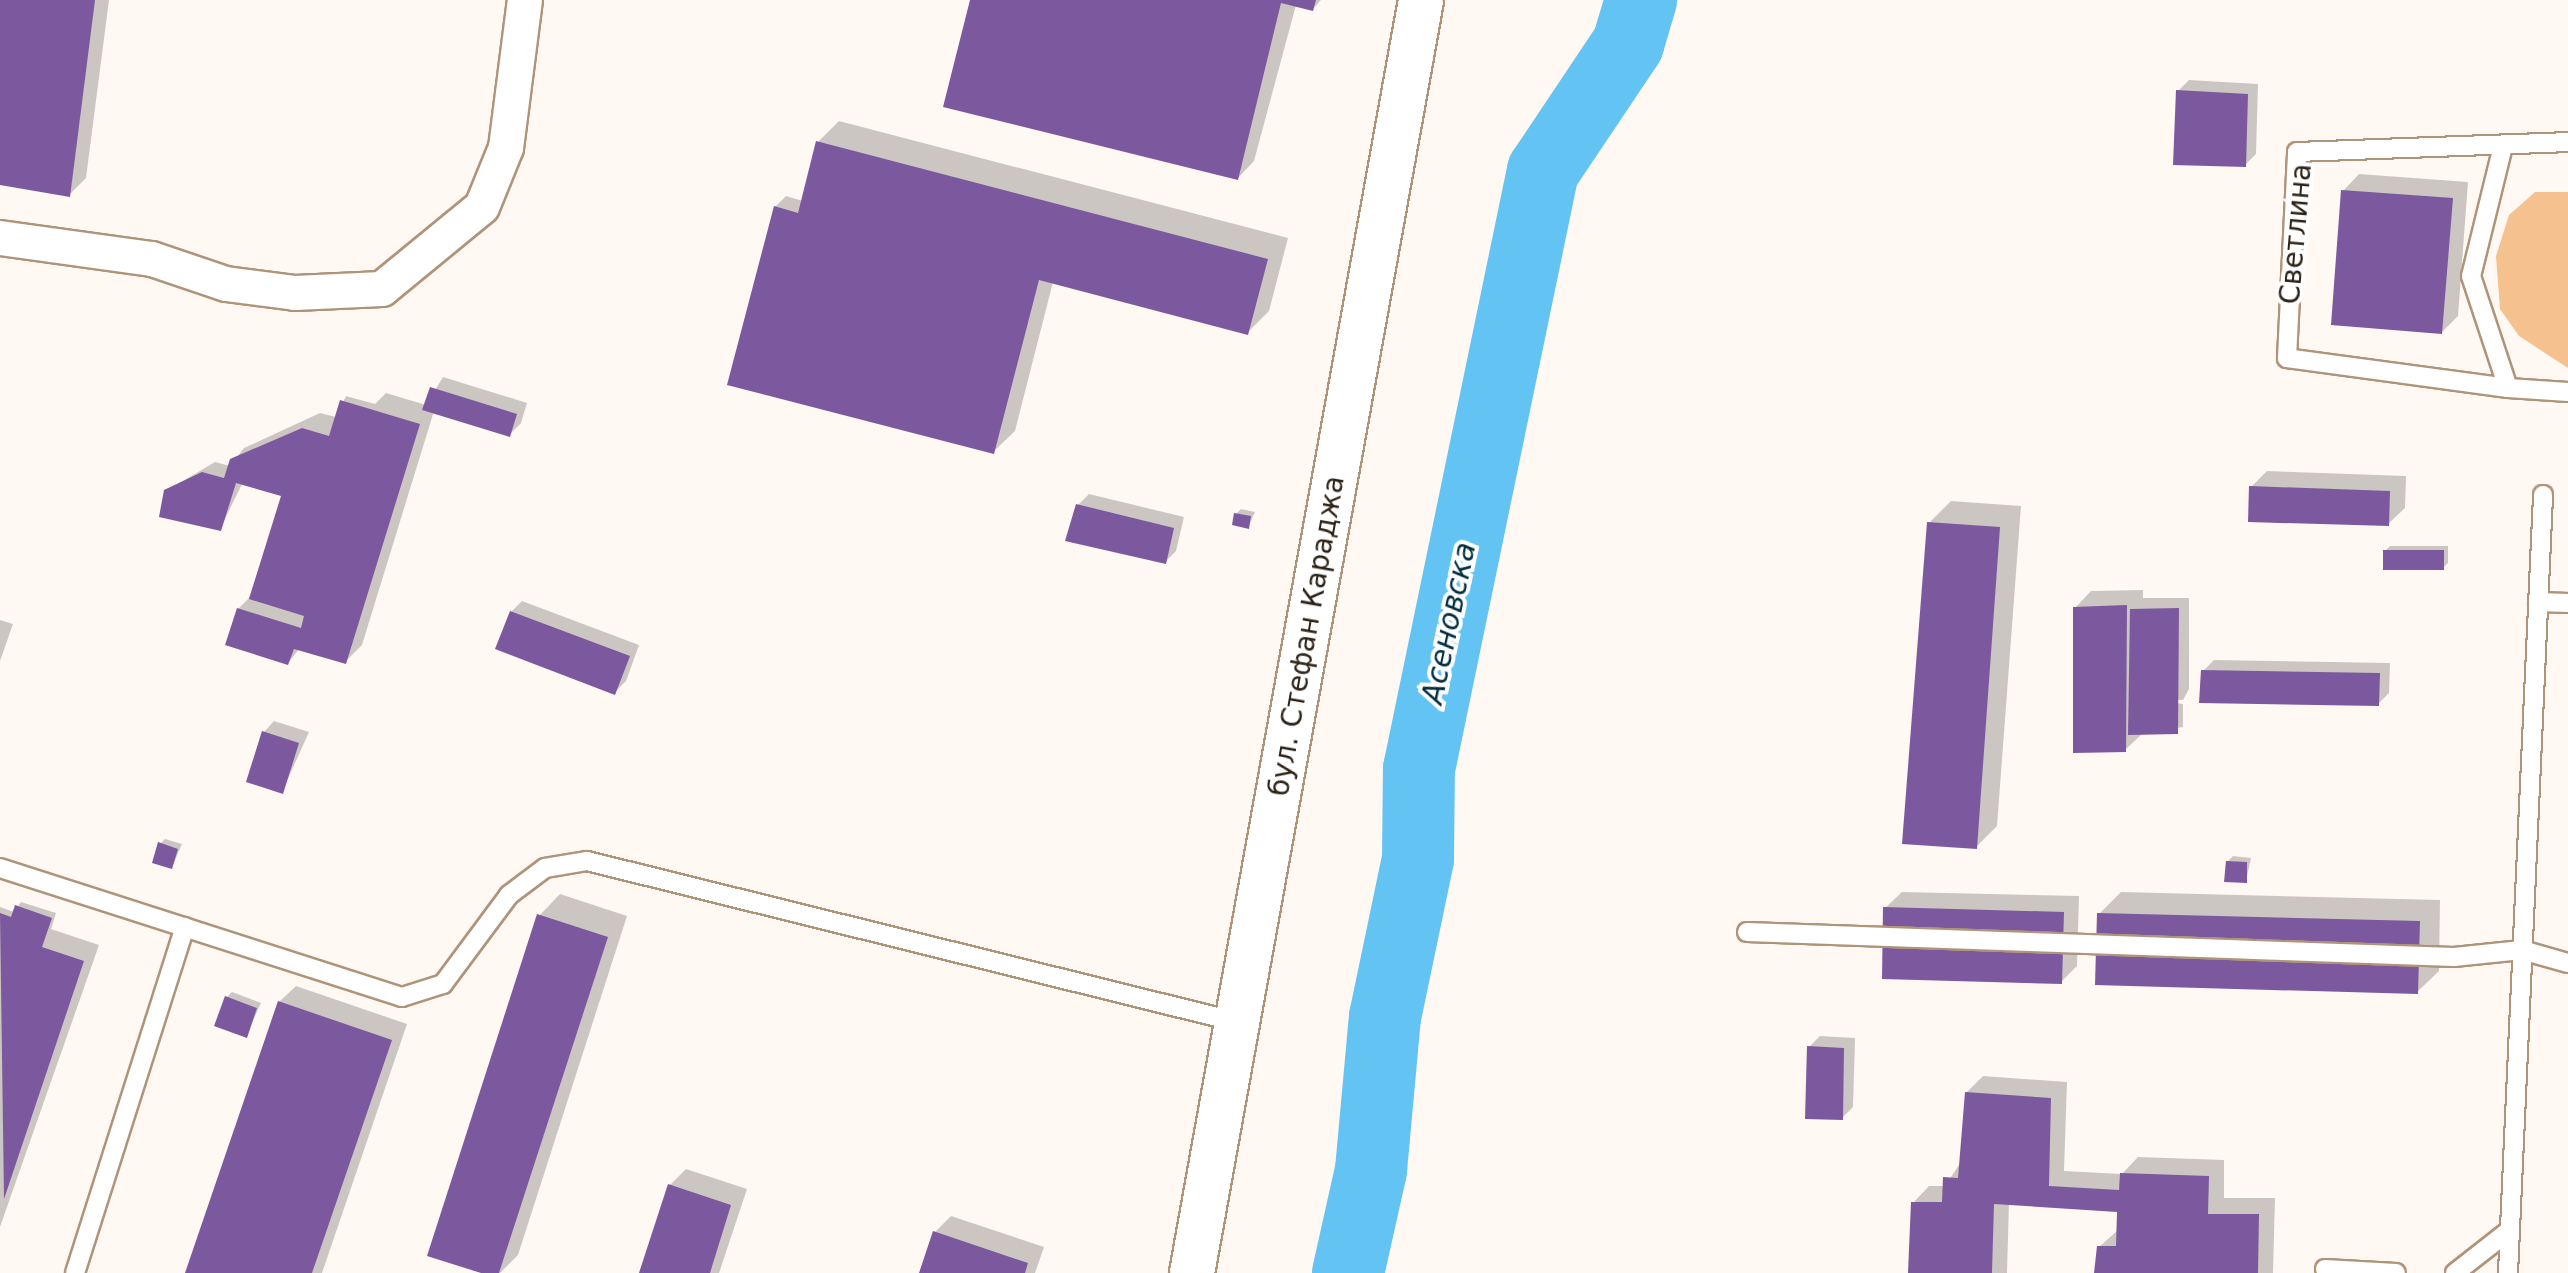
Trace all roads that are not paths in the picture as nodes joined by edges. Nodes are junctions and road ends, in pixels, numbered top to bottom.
1 (525, 0) edge
2 (1421, 0) edge
3 (2568, 142) edge
4 (2503, 146) junction
5 (0, 238) edge
6 (2508, 388) junction
7 (2568, 392) edge
8 (2543, 495) dead end
9 (2538, 602) junction
10 (2568, 603) edge
11 (0, 868) edge
12 (185, 927) junction
13 (1747, 932) dead end
14 (2522, 950) junction
15 (2568, 963) edge
16 (1237, 1022) junction
17 (2510, 1230) junction
18 (2325, 1269) dead end
19 (75, 1273) edge
20 (1192, 1273) edge
21 (2396, 1273) edge
22 (2455, 1273) edge
23 (2508, 1273) edge

1 - 5 street
2 - 16 main road, бул. Стефан Караджа
3 - 4 lane, Светлина
4 - 6 lane
4 - 6 lane, Светлина
6 - 7 lane
8 - 9 lane
9 - 10 lane
9 - 14 lane
11 - 12 lane
12 - 16 lane
12 - 19 lane
13 - 14 lane
14 - 15 lane
14 - 17 lane
16 - 20 main road, бул. Стефан Караджа
17 - 22 lane
17 - 23 lane
18 - 21 lane

